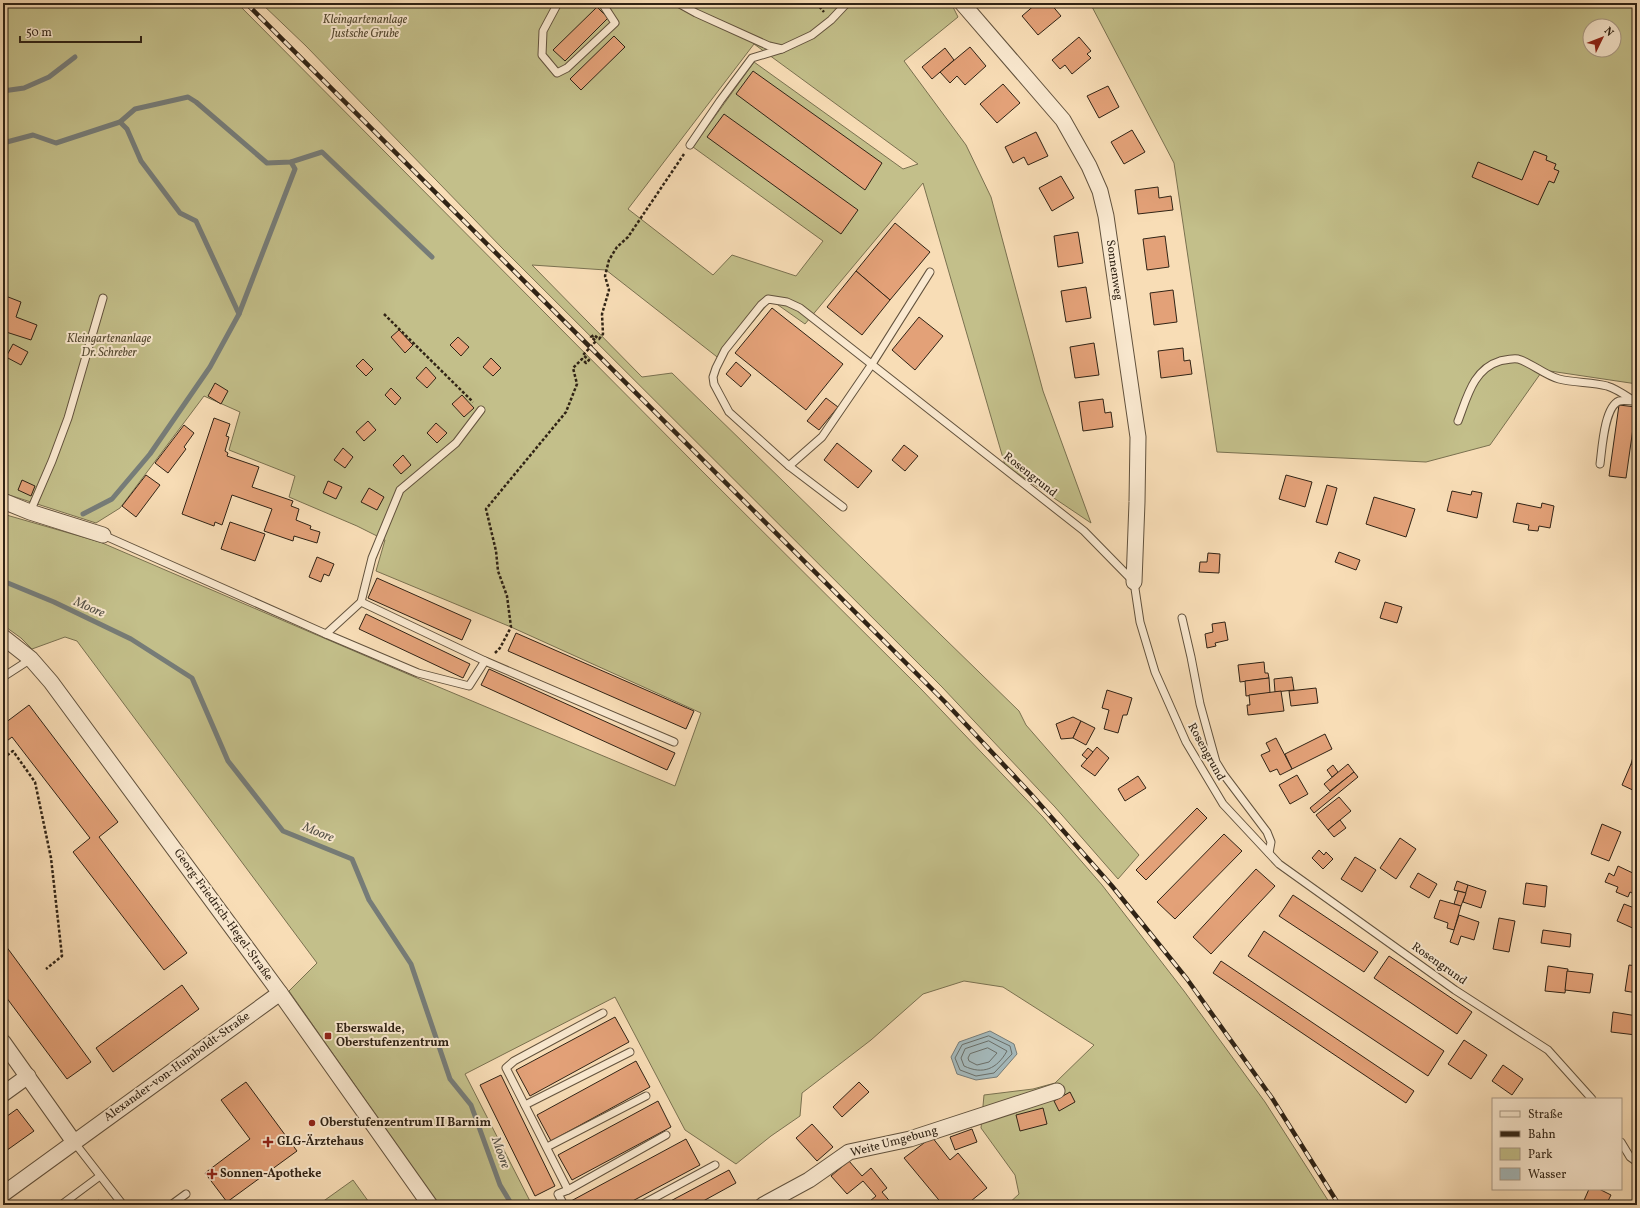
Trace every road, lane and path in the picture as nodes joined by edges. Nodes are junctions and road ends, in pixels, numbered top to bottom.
1 (558, 3) edge
2 (602, 3) edge
3 (678, 3) edge
4 (847, 3) edge
5 (962, 3) edge
6 (782, 49) junction
7 (690, 145) joint
8 (930, 272) dead end
9 (104, 298) dead end
10 (384, 314) dead end
11 (872, 364) junction
12 (1635, 401) edge
13 (481, 410) joint
14 (1458, 421) dead end
15 (1600, 464) dead end
16 (789, 466) junction
17 (3, 502) edge
18 (844, 507) dead end
19 (30, 512) junction
20 (103, 535) joint
21 (1134, 582) junction
22 (361, 602) junction
23 (1182, 618) dead end
24 (326, 634) junction
25 (3, 637) edge
26 (31, 659) junction
27 (485, 661) junction
28 (3, 677) edge
29 (674, 742) dead end
30 (3, 758) edge
31 (1269, 853) junction
32 (46, 969) dead end
33 (280, 993) junction
34 (603, 1013) dead end
35 (3, 1042) edge
36 (630, 1052) dead end
37 (28, 1076) junction
38 (1057, 1091) dead end
39 (3, 1094) edge
40 (646, 1096) dead end
41 (1591, 1098) edge
42 (525, 1106) junction
43 (666, 1135) dead end
44 (74, 1142) junction
45 (1622, 1144) edge
46 (547, 1147) junction
47 (1637, 1162) edge
48 (715, 1165) dead end
49 (100, 1176) junction
50 (568, 1190) junction
51 (3, 1194) edge
52 (186, 1194) dead end
53 (61, 1205) edge
54 (123, 1205) edge
55 (171, 1205) edge
56 (430, 1205) edge
57 (564, 1205) edge
58 (641, 1205) edge
59 (763, 1205) edge

1 - 2 lane
3 - 6 lane
4 - 6 lane
5 - 21 street, Sonnenweg
6 - 7 lane
7 - 27 path
8 - 11 lane
9 - 19 lane
10 - 13 path
11 - 16 lane
11 - 16 lane, Rosengrund
11 - 21 lane, Rosengrund
12 - 14 lane
12 - 15 lane
13 - 22 lane
16 - 18 lane
17 - 19 street
19 - 20 street
20 - 24 lane
21 - 31 lane, Rosengrund
22 - 24 lane
22 - 27 lane
23 - 31 lane
24 - 27 lane
25 - 26 street, Georg-Friedrich-Hegel-Straße
26 - 28 lane
26 - 33 street, Georg-Friedrich-Hegel-Straße
27 - 29 lane
30 - 32 path
31 - 41 lane, Rosengrund
33 - 44 street, Alexander-von-Humboldt-Straße
33 - 56 street, Georg-Friedrich-Hegel-Straße
34 - 42 lane
35 - 37 street
36 - 42 lane
37 - 39 street
37 - 44 street
38 - 59 street, Weite Umgebung
40 - 46 lane
42 - 46 lane
43 - 50 lane
44 - 49 lane
44 - 51 street, Alexander-von-Humboldt-Straße
45 - 47 lane
46 - 50 lane
48 - 58 lane
49 - 53 lane
49 - 54 lane
50 - 57 lane
52 - 55 lane

